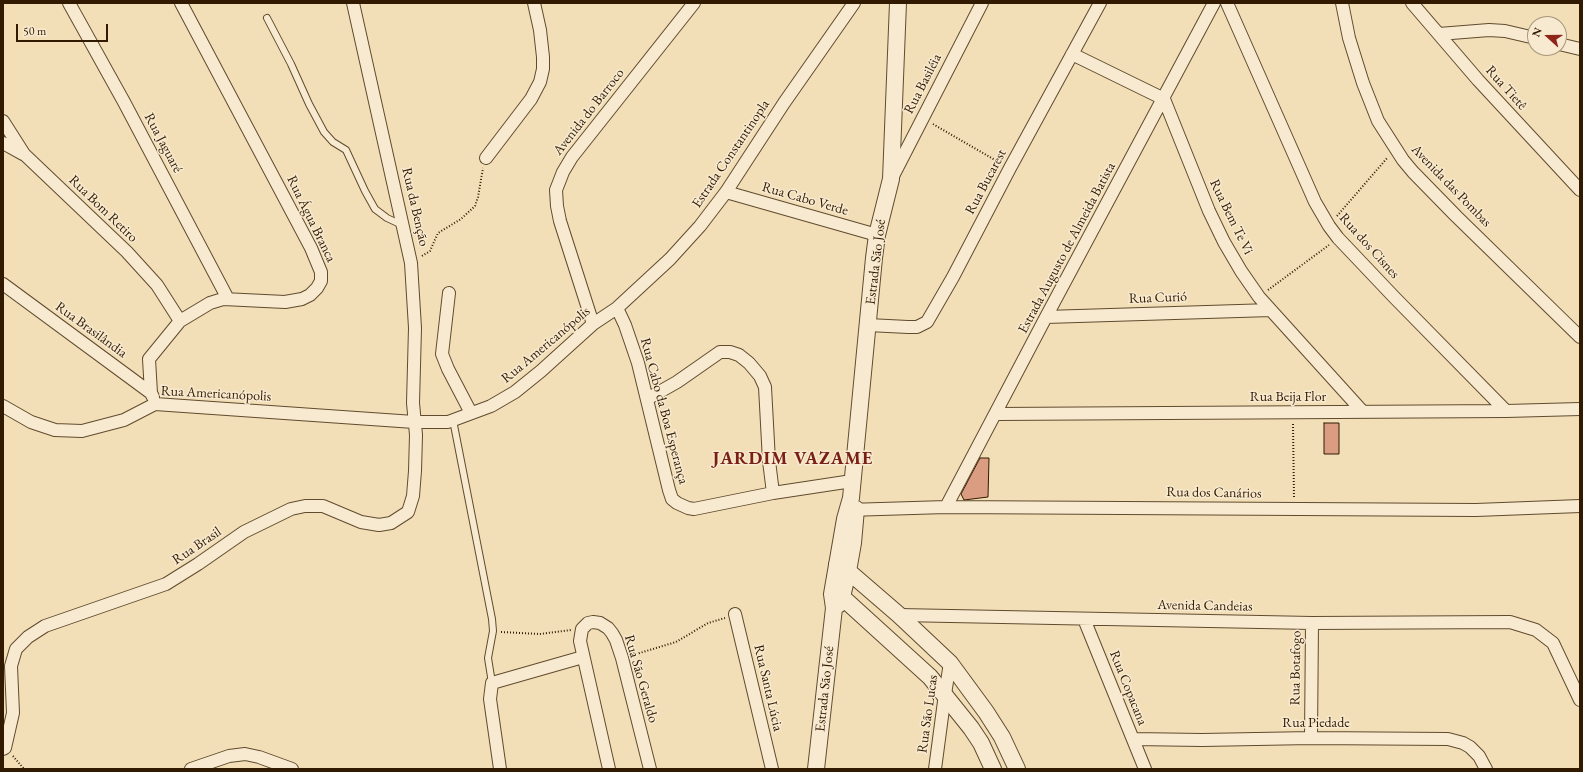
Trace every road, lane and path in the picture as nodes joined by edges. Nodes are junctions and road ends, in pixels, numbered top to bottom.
1 (68, 3) edge
2 (181, 3) edge
3 (353, 3) edge
4 (534, 3) edge
5 (694, 3) edge
6 (854, 3) edge
7 (898, 3) edge
8 (982, 3) edge
9 (1100, 3) edge
10 (1214, 3) edge
11 (1227, 3) edge
12 (1342, 3) edge
13 (1412, 3) edge
14 (267, 18) dead end
15 (1439, 34) junction
16 (1527, 36) edge
17 (1567, 46) edge
18 (1580, 49) edge
19 (1072, 54) junction
20 (1164, 98) junction
21 (923, 118) junction
22 (3, 121) edge
23 (3, 143) edge
24 (1395, 148) junction
25 (24, 154) junction
26 (486, 158) joint
27 (1010, 168) junction
28 (891, 179) junction
29 (1580, 190) edge
30 (726, 192) junction
31 (404, 225) junction
32 (1329, 226) junction
33 (877, 235) junction
34 (1338, 238) junction
35 (411, 263) junction
36 (3, 284) edge
37 (449, 293) dead end
38 (1259, 297) junction
39 (228, 299) junction
40 (617, 308) junction
41 (1271, 310) junction
42 (1046, 317) junction
43 (180, 321) junction
44 (593, 324) junction
45 (868, 325) junction
46 (1580, 337) edge
47 (153, 398) junction
48 (647, 399) junction
49 (3, 406) edge
50 (1580, 409) edge
51 (1292, 411) junction
52 (1506, 411) junction
53 (1363, 412) junction
54 (471, 413) junction
55 (996, 414) junction
56 (450, 421) junction
57 (414, 422) junction
58 (852, 481) junction
59 (773, 493) junction
60 (851, 506) junction
61 (1580, 506) edge
62 (946, 507) junction
63 (1294, 509) junction
64 (842, 568) junction
65 (836, 599) junction
66 (735, 614) joint
67 (899, 615) junction
68 (1084, 619) junction
69 (1312, 623) junction
70 (582, 629) junction
71 (493, 631) junction
72 (582, 657) junction
73 (622, 658) junction
74 (950, 663) junction
75 (492, 683) junction
76 (945, 694) junction
77 (1580, 700) edge
78 (1311, 738) junction
79 (1133, 739) junction
80 (4, 748) edge
81 (24, 769) edge
82 (191, 769) edge
83 (292, 769) edge
84 (500, 769) edge
85 (609, 769) edge
86 (650, 769) edge
87 (772, 769) edge
88 (816, 769) edge
89 (936, 769) edge
90 (993, 769) edge
91 (1017, 769) edge
92 (1145, 769) edge
93 (1486, 769) edge

1 - 39 street, Rua Jaguaré
2 - 39 street, Rua Água Branca
3 - 31 street, Rua da Benção
4 - 26 street
5 - 44 street, Avenida do Barroco
6 - 30 street, Estrada Constantinopla
7 - 28 street, Estrada São José
8 - 21 street, Rua Basiléia
9 - 19 street, Rua Bucarest
10 - 20 street, Estrada Augusto de Almeida Batista
11 - 32 street, Rua dos Cisnes
12 - 24 street, Avenida das Pombas
13 - 15 street, Rua Tietê
14 - 31 lane
15 - 16 street
15 - 29 street, Rua Tietê
17 - 18 street
19 - 20 street
19 - 27 street, Rua Bucarest
20 - 38 street, Rua Bem Te Vi
20 - 42 street, Estrada Augusto de Almeida Batista
21 - 27 path
21 - 28 street, Rua Basiléia
22 - 25 street, Rua Bom Retiro
23 - 25 street
24 - 32 path
24 - 46 street, Avenida das Pombas
25 - 43 street, Rua Bom Retiro
26 - 35 path
27 - 45 street, Rua Bucarest
28 - 33 street, Estrada São José
30 - 33 street, Rua Cabo Verde
30 - 40 street, Estrada Constantinopla
31 - 35 street, Rua da Benção
32 - 34 street, Rua dos Cisnes
33 - 45 street, Estrada São José
34 - 38 path
34 - 52 street, Rua dos Cisnes
35 - 57 street, Rua da Benção
36 - 47 street, Rua Brasilândia
37 - 54 street
38 - 41 street, Rua Bem Te Vi
39 - 43 street, Rua Água Branca
40 - 44 street, Rua Americanópolis
40 - 48 street, Rua Cabo da Boa Esperança
41 - 42 street, Rua Curió
41 - 53 street, Rua Bem Te Vi
42 - 55 street, Estrada Augusto de Almeida Batista
43 - 47 street, Rua Água Branca
44 - 54 street, Rua Americanópolis
45 - 58 street, Estrada São José
47 - 49 street, Rua Americanópolis
47 - 57 street, Rua Americanópolis
48 - 59 street, Rua Cabo da Boa Esperança
48 - 59 street
50 - 52 street, Rua Beija Flor
51 - 53 street, Rua Beija Flor
51 - 55 street, Rua Beija Flor
51 - 63 path
52 - 53 street, Rua Beija Flor
54 - 56 street, Rua Americanópolis
55 - 62 street, Estrada Augusto de Almeida Batista
56 - 57 street
56 - 71 lane
57 - 80 street, Rua Brasil
58 - 59 street
58 - 60 street, Estrada São José
60 - 62 street, Rua dos Canários
60 - 64 street, Estrada São José
61 - 63 street, Rua dos Canários
62 - 63 street, Rua dos Canários
64 - 65 street, Estrada São José
64 - 67 street
65 - 76 street
65 - 88 street, Estrada São José
66 - 73 path
66 - 87 street, Rua Santa Lúcia
67 - 68 street, Avenida Candeias
67 - 74 street
68 - 69 street, Avenida Candeias
68 - 79 street, Rua Copacana
69 - 77 street, Avenida Candeias
69 - 78 street, Rua Botafogo
70 - 71 path
70 - 72 street
70 - 73 street, Rua São Geraldo
71 - 75 lane
72 - 75 street
72 - 85 street
73 - 86 street, Rua São Geraldo
74 - 76 street, Rua São Lucas
74 - 91 street
75 - 84 street
76 - 89 street, Rua São Lucas
76 - 90 street
78 - 79 street, Rua Piedade
78 - 93 street, Rua Piedade
79 - 92 street, Rua Copacana
80 - 81 path
82 - 83 street

